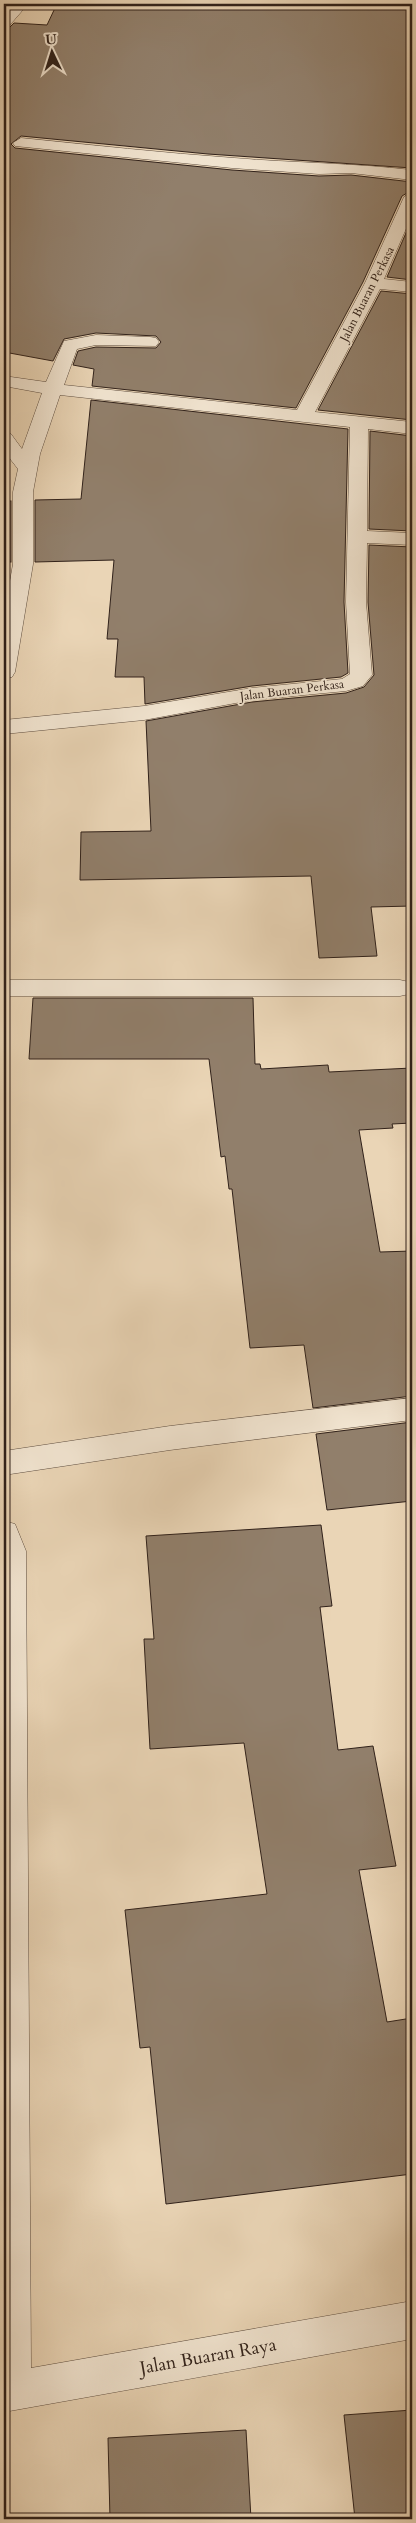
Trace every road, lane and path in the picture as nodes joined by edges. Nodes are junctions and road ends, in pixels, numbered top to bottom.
1 (21, 4) edge
2 (4, 24) edge
3 (21, 143) dead end
4 (412, 175) edge
5 (412, 197) edge
6 (374, 283) junction
7 (412, 287) edge
8 (150, 342) dead end
9 (4, 381) edge
10 (53, 389) junction
11 (303, 416) junction
12 (359, 424) junction
13 (412, 428) edge
14 (4, 438) edge
15 (27, 469) junction
16 (358, 537) junction
17 (412, 539) edge
18 (5, 660) edge
19 (4, 727) edge
20 (4, 988) edge
21 (400, 988) dead end
22 (412, 1409) edge
23 (4, 1463) edge
24 (4, 1533) edge
25 (8, 1756) edge
26 (412, 2320) edge
27 (8, 2391) edge

1 - 2 street
3 - 4 street
5 - 6 street, Jalan Buaran Perkasa
6 - 7 street
6 - 11 street, Jalan Buaran Perkasa
8 - 10 street
9 - 10 street
10 - 11 street
10 - 15 street
11 - 12 street
12 - 13 street
12 - 16 street, Jalan Buaran Perkasa
14 - 15 street
15 - 18 street
16 - 17 street
16 - 19 street, Jalan Buaran Perkasa
20 - 21 street
22 - 23 street
24 - 25 street
25 - 27 street
26 - 27 street, Jalan Buaran Raya

